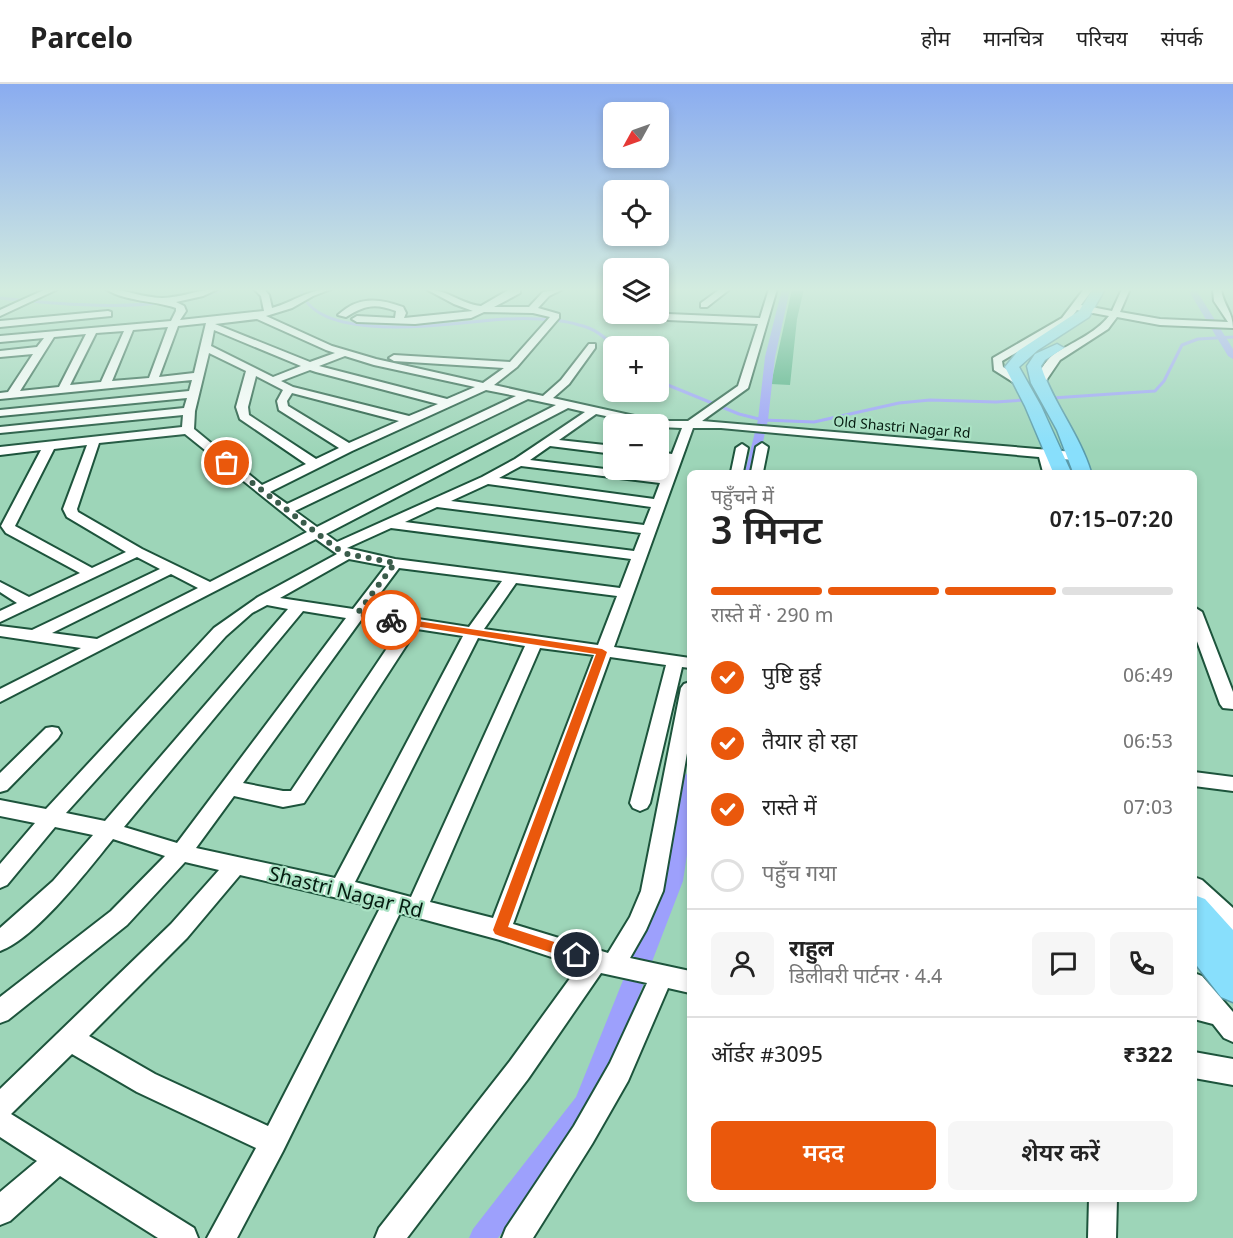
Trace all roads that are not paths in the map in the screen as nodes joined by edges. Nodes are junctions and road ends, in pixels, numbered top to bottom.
1 (45, 343) edge
2 (86, 343) edge
3 (123, 343) edge
4 (167, 343) edge
5 (207, 343) edge
6 (257, 343) edge
7 (323, 343) edge
8 (532, 343) edge
9 (757, 343) edge
10 (1042, 343) edge
11 (1066, 343) edge
12 (592, 346) dead end
13 (206, 347) junction
14 (41, 350) junction
15 (0, 354) edge
16 (348, 355) junction
17 (513, 364) junction
18 (309, 366) junction
19 (252, 370) junction
20 (199, 376) junction
21 (153, 380) junction
22 (272, 381) junction
23 (105, 385) junction
24 (484, 387) junction
25 (63, 389) junction
26 (289, 389) junction
27 (12, 394) junction
28 (192, 394) junction
29 (0, 396) edge
30 (526, 396) junction
31 (544, 400) junction
32 (448, 403) junction
33 (565, 405) junction
34 (189, 411) junction
35 (593, 411) junction
36 (0, 413) edge
37 (410, 420) junction
38 (688, 426) junction
39 (0, 430) edge
40 (188, 430) junction
41 (94, 441) junction
42 (549, 442) junction
43 (50, 446) junction
44 (762, 447) dead end
45 (348, 448) junction
46 (742, 448) dead end
47 (603, 449) edge
48 (0, 451) edge
49 (1060, 453) junction
50 (669, 457) edge
51 (677, 458) junction
52 (519, 462) junction
53 (315, 464) junction
54 (737, 470) edge
55 (757, 470) edge
56 (1050, 470) edge
57 (1062, 470) edge
58 (1080, 470) edge
59 (603, 472) edge
60 (486, 480) junction
61 (669, 480) joint
62 (261, 491) junction
63 (436, 503) junction
64 (660, 504) junction
65 (286, 510) junction
66 (388, 524) junction
67 (650, 530) junction
68 (316, 535) junction
69 (342, 551) junction
70 (137, 552) junction
71 (641, 556) junction
72 (395, 563) junction
73 (171, 569) junction
74 (92, 574) junction
75 (512, 578) junction
76 (0, 586) edge
77 (209, 587) junction
78 (626, 593) junction
79 (263, 600) junction
80 (29, 604) junction
81 (298, 606) junction
82 (357, 614) junction
83 (0, 617) edge
84 (412, 624) junction
85 (1197, 628) edge
86 (0, 631) edge
87 (473, 633) junction
88 (33, 636) junction
89 (535, 642) junction
90 (99, 645) junction
91 (602, 652) junction
92 (1202, 654) edge
93 (682, 662) edge
94 (0, 684) edge
95 (18, 687) junction
96 (0, 696) edge
97 (687, 704) edge
98 (1229, 704) dead end
99 (52, 733) dead end
100 (1197, 779) edge
101 (1233, 784) edge
102 (0, 785) edge
103 (229, 788) junction
104 (640, 803) dead end
105 (0, 808) edge
106 (51, 817) junction
107 (109, 830) junction
108 (181, 853) junction
109 (236, 865) junction
110 (0, 879) edge
111 (341, 888) junction
112 (1197, 889) edge
113 (405, 906) junction
114 (1197, 912) edge
115 (1233, 922) edge
116 (500, 930) junction
117 (0, 941) edge
118 (1197, 942) edge
119 (1233, 954) edge
120 (630, 969) junction
121 (687, 981) edge
122 (1197, 986) edge
123 (1197, 1008) edge
124 (1229, 1010) edge
125 (0, 1012) edge
126 (70, 1039) junction
127 (1197, 1066) edge
128 (1233, 1072) edge
129 (0, 1107) edge
130 (0, 1122) edge
131 (274, 1142) junction
132 (60, 1158) junction
133 (1102, 1202) edge
134 (0, 1211) edge
135 (184, 1238) edge
136 (221, 1238) edge
137 (389, 1238) edge
138 (516, 1238) edge
139 (1102, 1238) edge

1 - 14 street
2 - 25 street
3 - 23 street
4 - 21 street
5 - 13 street
6 - 18 street
7 - 16 street
8 - 17 street
9 - 38 street
10 - 49 highway
11 - 49 highway
12 - 31 street
13 - 19 street
13 - 20 street
14 - 15 street
14 - 27 street
16 - 17 street
16 - 18 street
16 - 24 street, Old Shastri Nagar Rd
17 - 24 street
18 - 22 street
18 - 32 street
19 - 22 street
19 - 53 street
20 - 21 street
20 - 28 street
21 - 23 street
22 - 26 street
23 - 25 street
24 - 30 street, Old Shastri Nagar Rd
24 - 32 street
25 - 27 street
26 - 37 street
26 - 45 street
27 - 29 street
28 - 34 street
28 - 36 street
30 - 31 street, Old Shastri Nagar Rd
30 - 65 street
31 - 33 street, Old Shastri Nagar Rd
32 - 37 street
33 - 35 street, Old Shastri Nagar Rd
33 - 68 street
34 - 39 street
34 - 40 street
35 - 38 street, Old Shastri Nagar Rd
35 - 42 street
37 - 45 street
38 - 49 street, Old Shastri Nagar Rd
38 - 51 street
40 - 41 street
40 - 62 street
41 - 43 street
41 - 70 street
42 - 47 street
42 - 52 street
43 - 48 street
43 - 74 street
44 - 55 street
45 - 53 street
46 - 54 street
49 - 56 street
49 - 57 highway
49 - 58 highway
50 - 51 street
51 - 61 street
52 - 59 street
52 - 60 street
53 - 62 street
60 - 63 street
60 - 64 street
61 - 64 street
62 - 65 street
63 - 66 street
63 - 67 street
64 - 67 street
65 - 68 street
66 - 69 street
66 - 71 street
67 - 71 street
68 - 69 street
68 - 77 street
69 - 72 street
69 - 79 street
70 - 73 street
70 - 74 street
71 - 78 street
72 - 75 street
72 - 82 street
73 - 77 street
73 - 88 street
74 - 80 street
75 - 78 street
75 - 87 street
76 - 80 street
77 - 90 street
78 - 91 street
79 - 81 street
79 - 106 street
80 - 83 street
81 - 82 street
81 - 107 street
82 - 84 street
82 - 103 street
84 - 87 street
84 - 103 street
85 - 92 street
86 - 88 street
87 - 89 street
87 - 111 street
88 - 90 street
89 - 91 street
89 - 113 street
90 - 95 street
91 - 93 street
91 - 116 street
92 - 98 street
93 - 104 street
94 - 95 street
95 - 96 street
97 - 120 street
99 - 102 street
100 - 101 street
103 - 108 street
105 - 106 street, Shastri Nagar Rd
106 - 107 street, Shastri Nagar Rd
106 - 110 street
107 - 108 street, Shastri Nagar Rd
107 - 117 street
108 - 109 street, Shastri Nagar Rd
108 - 125 street
109 - 111 street, Shastri Nagar Rd
109 - 126 street
111 - 113 street, Shastri Nagar Rd
112 - 115 street
113 - 116 street, Shastri Nagar Rd
113 - 131 street
114 - 119 highway
116 - 120 street, Shastri Nagar Rd
118 - 124 highway
120 - 121 street, Shastri Nagar Rd
120 - 137 street
120 - 138 street
122 - 124 street
123 - 124 street
126 - 129 street
126 - 131 street
127 - 128 street
130 - 132 street
131 - 136 street
132 - 134 street
132 - 135 street
133 - 139 street

